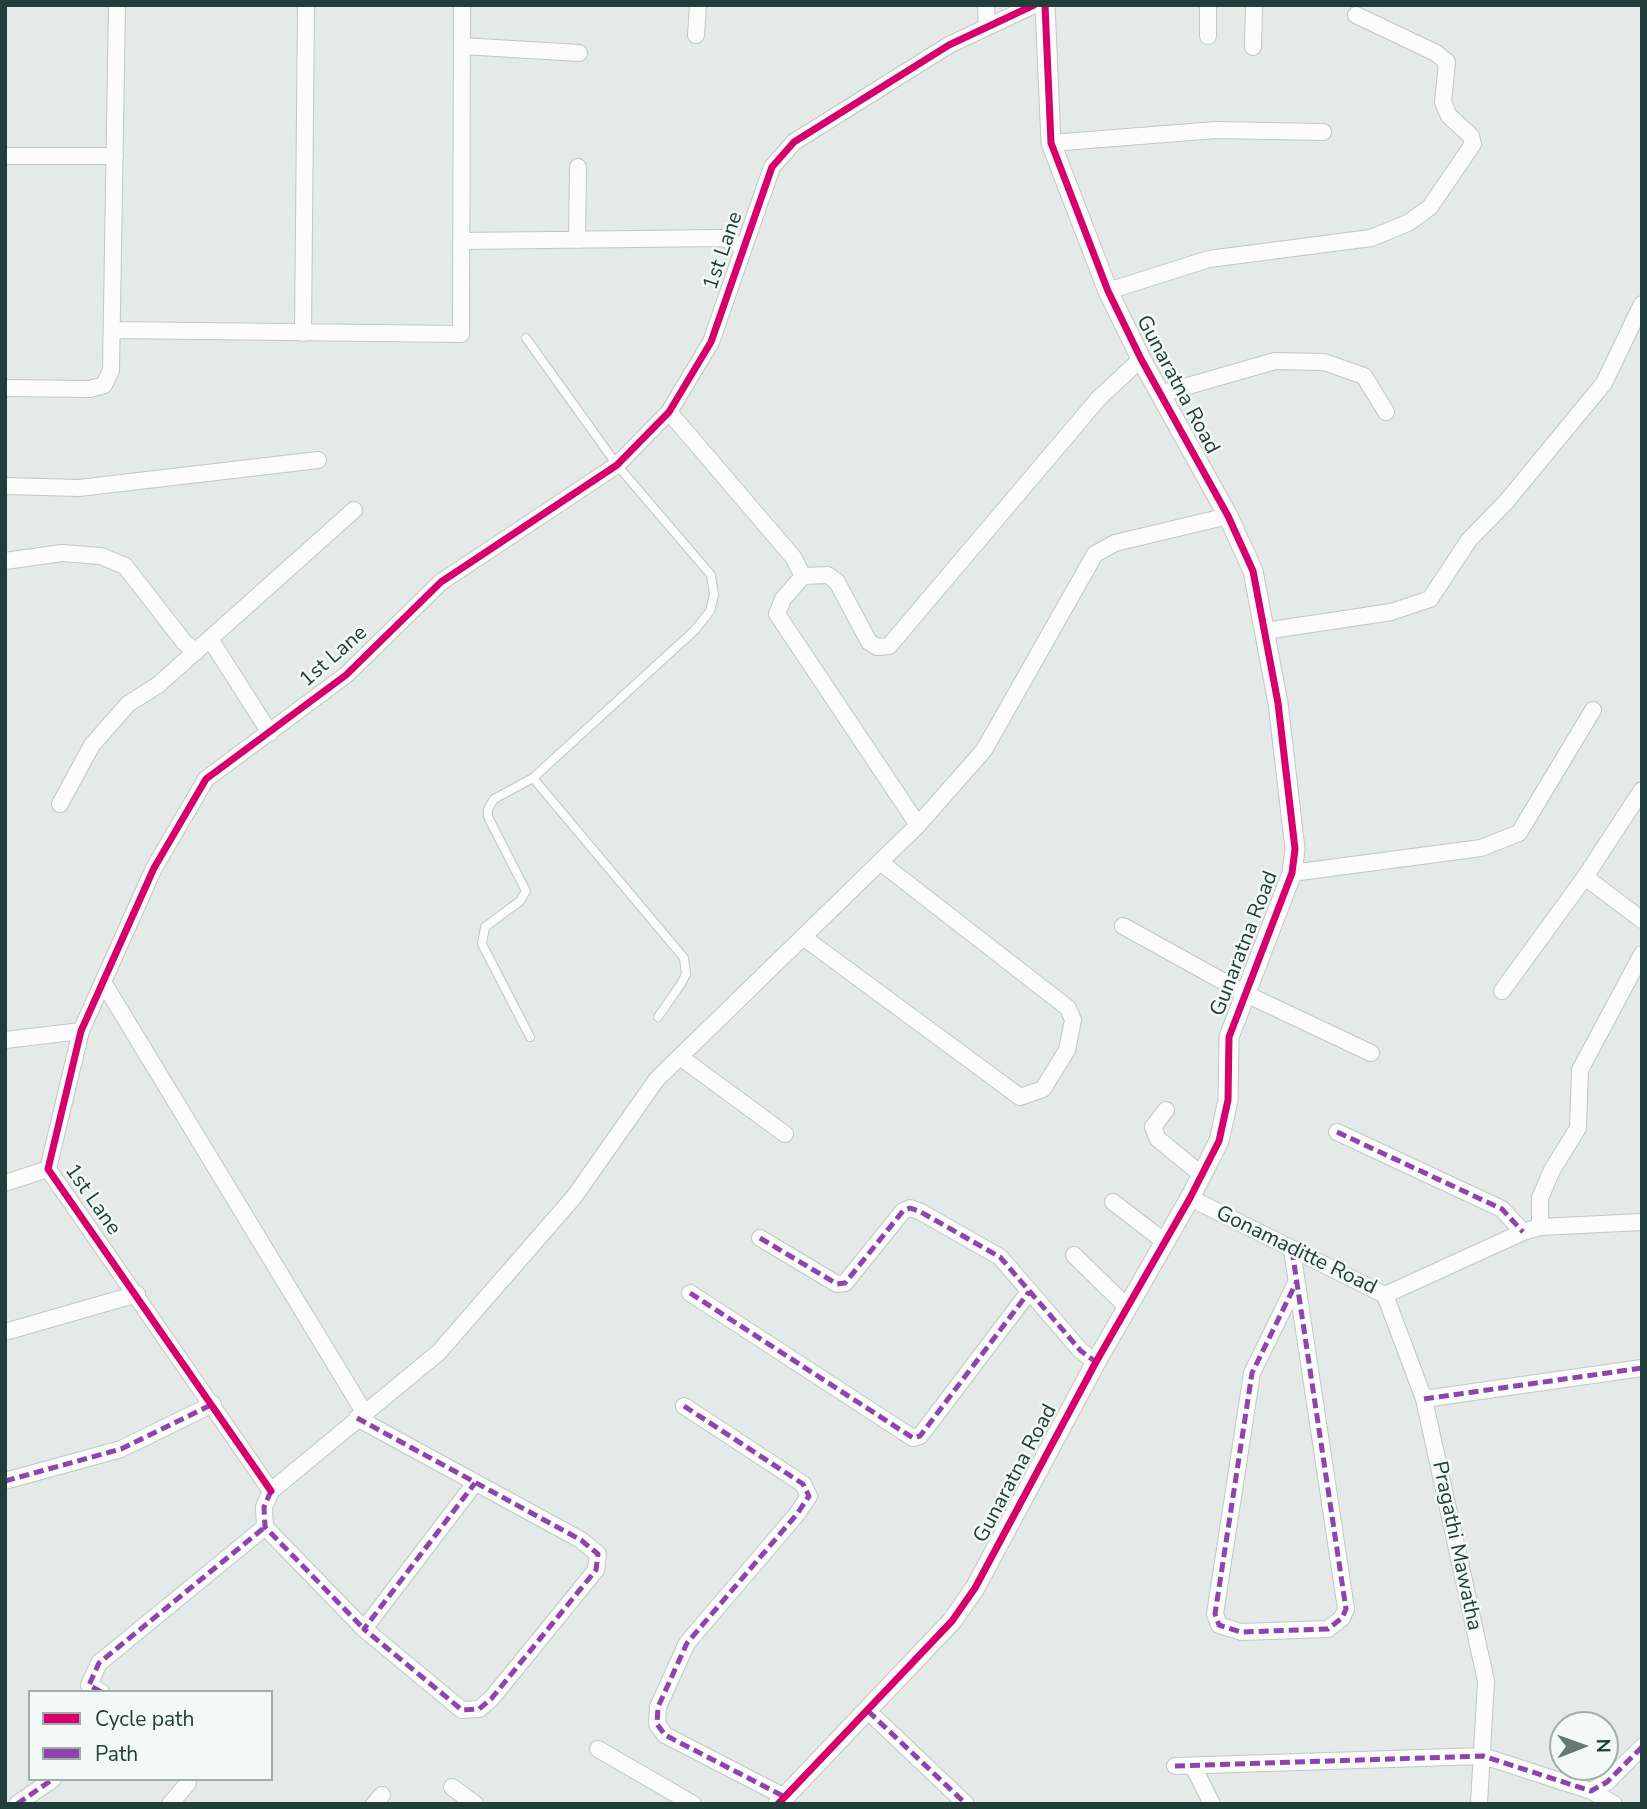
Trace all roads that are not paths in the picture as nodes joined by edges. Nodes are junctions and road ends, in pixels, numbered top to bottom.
1 (117, 5) edge
2 (306, 5) edge
3 (462, 5) edge
4 (698, 5) edge
5 (986, 5) edge
6 (1034, 5) edge
7 (1045, 5) edge
8 (1209, 5) edge
9 (1254, 5) edge
10 (1356, 15) dead end
11 (987, 27) junction
12 (696, 35) dead end
13 (1208, 36) dead end
14 (462, 46) junction
15 (1253, 47) dead end
16 (579, 53) dead end
17 (1323, 132) dead end
18 (1051, 143) junction
19 (5, 156) edge
20 (115, 156) junction
21 (578, 167) dead end
22 (578, 240) junction
23 (461, 241) junction
24 (744, 247) junction
25 (1108, 290) junction
26 (1642, 304) edge
27 (112, 330) junction
28 (303, 332) junction
29 (526, 338) dead end
30 (1141, 359) junction
31 (5, 388) edge
32 (1160, 394) junction
33 (669, 412) junction
34 (1386, 412) dead end
35 (318, 460) dead end
36 (617, 465) junction
37 (5, 486) edge
38 (355, 510) dead end
39 (1228, 516) junction
40 (5, 561) edge
41 (803, 576) junction
42 (1265, 631) junction
43 (210, 639) junction
44 (196, 652) junction
45 (1593, 710) dead end
46 (270, 733) junction
47 (533, 778) junction
48 (1642, 790) edge
49 (60, 804) dead end
50 (918, 825) junction
51 (880, 862) junction
52 (1292, 873) junction
53 (1585, 877) junction
54 (1642, 920) edge
55 (1123, 926) dead end
56 (803, 937) junction
57 (1642, 954) edge
58 (103, 982) junction
59 (1502, 991) dead end
60 (1246, 994) junction
61 (658, 1017) dead end
62 (81, 1031) junction
63 (530, 1037) dead end
64 (5, 1040) edge
65 (1371, 1053) dead end
66 (680, 1057) junction
67 (1166, 1110) dead end
68 (1337, 1132) dead end
69 (785, 1135) dead end
70 (48, 1170) junction
71 (1202, 1175) junction
72 (5, 1183) edge
73 (1190, 1198) junction
74 (1113, 1202) dead end
75 (1642, 1222) edge
76 (1540, 1227) junction
77 (1523, 1231) junction
78 (760, 1238) dead end
79 (1165, 1241) junction
80 (1292, 1250) junction
81 (1074, 1255) dead end
82 (1296, 1283) junction
83 (1029, 1292) junction
84 (690, 1293) dead end
85 (137, 1294) junction
86 (1385, 1295) junction
87 (1127, 1307) junction
88 (5, 1332) edge
89 (1096, 1362) junction
90 (1642, 1368) edge
91 (1424, 1399) junction
92 (213, 1404) junction
93 (684, 1406) dead end
94 (361, 1415) junction
95 (5, 1481) edge
96 (475, 1483) junction
97 (271, 1491) junction
98 (265, 1527) junction
99 (364, 1629) junction
100 (98, 1690) edge
101 (868, 1711) junction
102 (1642, 1747) edge
103 (598, 1749) dead end
104 (1483, 1756) junction
105 (1175, 1766) dead end
106 (1193, 1766) junction
107 (50, 1781) edge
108 (188, 1783) dead end
109 (452, 1787) dead end
110 (1591, 1791) junction
111 (781, 1800) edge
112 (17, 1804) edge
113 (170, 1804) edge
114 (475, 1804) edge
115 (693, 1804) edge
116 (967, 1804) edge
117 (1212, 1804) edge
118 (1479, 1804) edge
119 (1614, 1804) edge

1 - 20 street
2 - 28 street
3 - 14 street
4 - 12 street
5 - 11 street
6 - 11 street, 1st Lane
7 - 18 street, Gunaratna Road
8 - 13 street
9 - 15 street
10 - 25 street
11 - 24 street, 1st Lane
14 - 16 street
14 - 23 street
17 - 18 street
18 - 25 street, Gunaratna Road
19 - 20 street
20 - 27 street
21 - 22 street
22 - 23 street
22 - 24 street
23 - 28 street
24 - 33 street, 1st Lane
25 - 30 street, Gunaratna Road
26 - 42 street
27 - 28 street
27 - 31 street
29 - 36 lane
30 - 32 street, Gunaratna Road
30 - 41 street
32 - 34 street
32 - 39 street, Gunaratna Road
33 - 36 street, 1st Lane
33 - 41 street
35 - 37 street
36 - 46 street, 1st Lane
36 - 47 lane
38 - 43 street
39 - 42 street, Gunaratna Road
39 - 50 street
40 - 44 street
41 - 50 street
42 - 52 street, Gunaratna Road
43 - 44 street
43 - 46 street
44 - 49 street
45 - 52 street
46 - 58 street, 1st Lane
47 - 61 lane
47 - 63 lane
48 - 53 street
50 - 51 street
51 - 56 street
51 - 56 street
52 - 60 street, Gunaratna Road
53 - 54 street
53 - 59 street
55 - 60 street
56 - 66 street
57 - 76 street
58 - 62 street, 1st Lane
58 - 94 street
60 - 65 street
60 - 71 street, Gunaratna Road
62 - 64 street
62 - 70 street, 1st Lane
66 - 69 street
66 - 94 street
67 - 71 street
68 - 77 street
70 - 72 street
70 - 85 street, 1st Lane
71 - 73 street, Gunaratna Road
73 - 79 street, Gunaratna Road
73 - 80 street, Gonamaditte Road
74 - 79 street
75 - 76 street, Gonamaditte Road
76 - 77 street, Gonamaditte Road
77 - 86 street, Gonamaditte Road
78 - 83 street
79 - 87 street, Gunaratna Road
80 - 82 street
80 - 86 street, Gonamaditte Road
81 - 87 street
82 - 82 street
83 - 84 street
83 - 89 street
85 - 88 street
85 - 92 street, 1st Lane
86 - 91 street, Pragathi Mawatha
87 - 89 street, Gunaratna Road
89 - 101 street, Gunaratna Road
90 - 91 street
91 - 104 street, Pragathi Mawatha
92 - 95 street
92 - 97 street, 1st Lane
93 - 111 street
94 - 96 street
94 - 97 street
96 - 99 street
96 - 99 street
97 - 98 street
98 - 99 street
98 - 100 street
101 - 111 street, Gunaratna Road
101 - 116 street
102 - 110 street
103 - 115 street
104 - 106 street
104 - 110 street
104 - 118 street, Pragathi Mawatha
105 - 106 street
106 - 117 street
107 - 112 street
108 - 113 street
109 - 114 street
110 - 119 street

